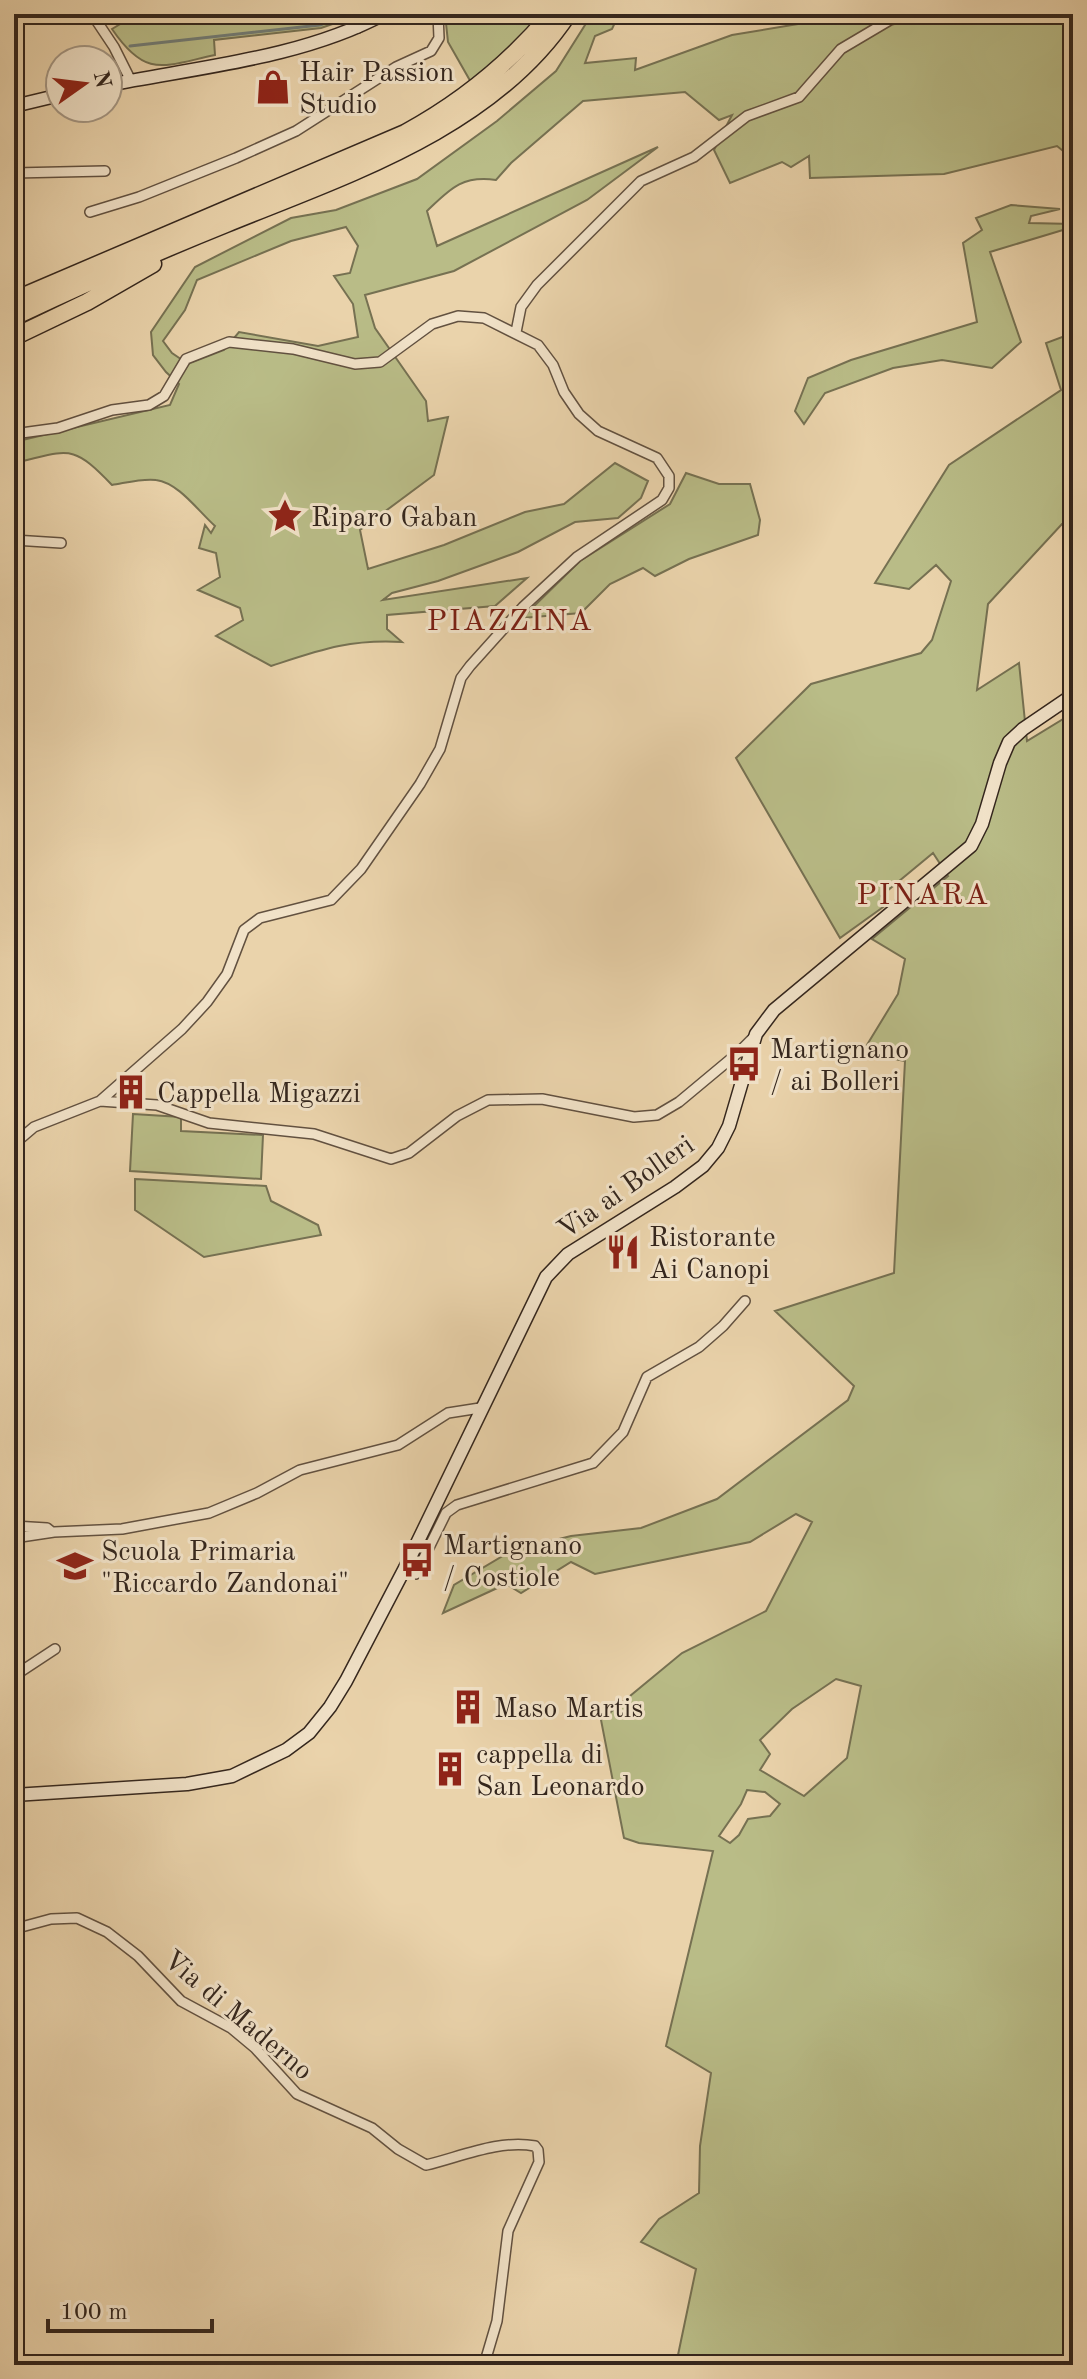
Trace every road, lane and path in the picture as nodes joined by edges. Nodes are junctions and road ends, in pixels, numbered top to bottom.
1 (92, 14) edge
2 (353, 14) edge
3 (384, 14) edge
4 (438, 14) edge
5 (551, 14) edge
6 (568, 14) edge
7 (918, 14) edge
8 (358, 28) junction
9 (131, 81) junction
10 (124, 82) edge
11 (44, 99) edge
12 (14, 106) edge
13 (105, 171) dead end
14 (14, 173) edge
15 (90, 212) dead end
16 (205, 232) junction
17 (69, 275) junction
18 (14, 292) edge
19 (14, 300) edge
20 (14, 317) edge
21 (516, 332) junction
22 (14, 337) edge
23 (14, 434) edge
24 (14, 540) edge
25 (61, 543) dead end
26 (1073, 695) edge
27 (756, 1034) junction
28 (100, 1101) junction
29 (14, 1144) edge
30 (745, 1301) dead end
31 (480, 1408) junction
32 (14, 1526) edge
33 (52, 1532) junction
34 (14, 1538) edge
35 (405, 1568) junction
36 (55, 1649) dead end
37 (14, 1676) edge
38 (14, 1795) edge
39 (14, 1929) edge
40 (484, 2365) edge

1 - 9 street
2 - 8 street
3 - 8 street
4 - 15 street
5 - 17 highway
6 - 16 highway
7 - 21 street
8 - 9 street
9 - 10 street
11 - 12 street
13 - 14 street
16 - 20 highway
16 - 22 highway
17 - 18 highway
17 - 19 highway
21 - 23 street
21 - 28 street
24 - 25 street
26 - 27 street, Via ai Bolleri
27 - 28 street
27 - 31 street, Via ai Bolleri
28 - 29 street
30 - 35 street
31 - 33 street
31 - 35 street, Via ai Bolleri
32 - 33 street
33 - 34 street
35 - 38 street, Via ai Bolleri
36 - 37 street
39 - 40 street, Via di Maderno

